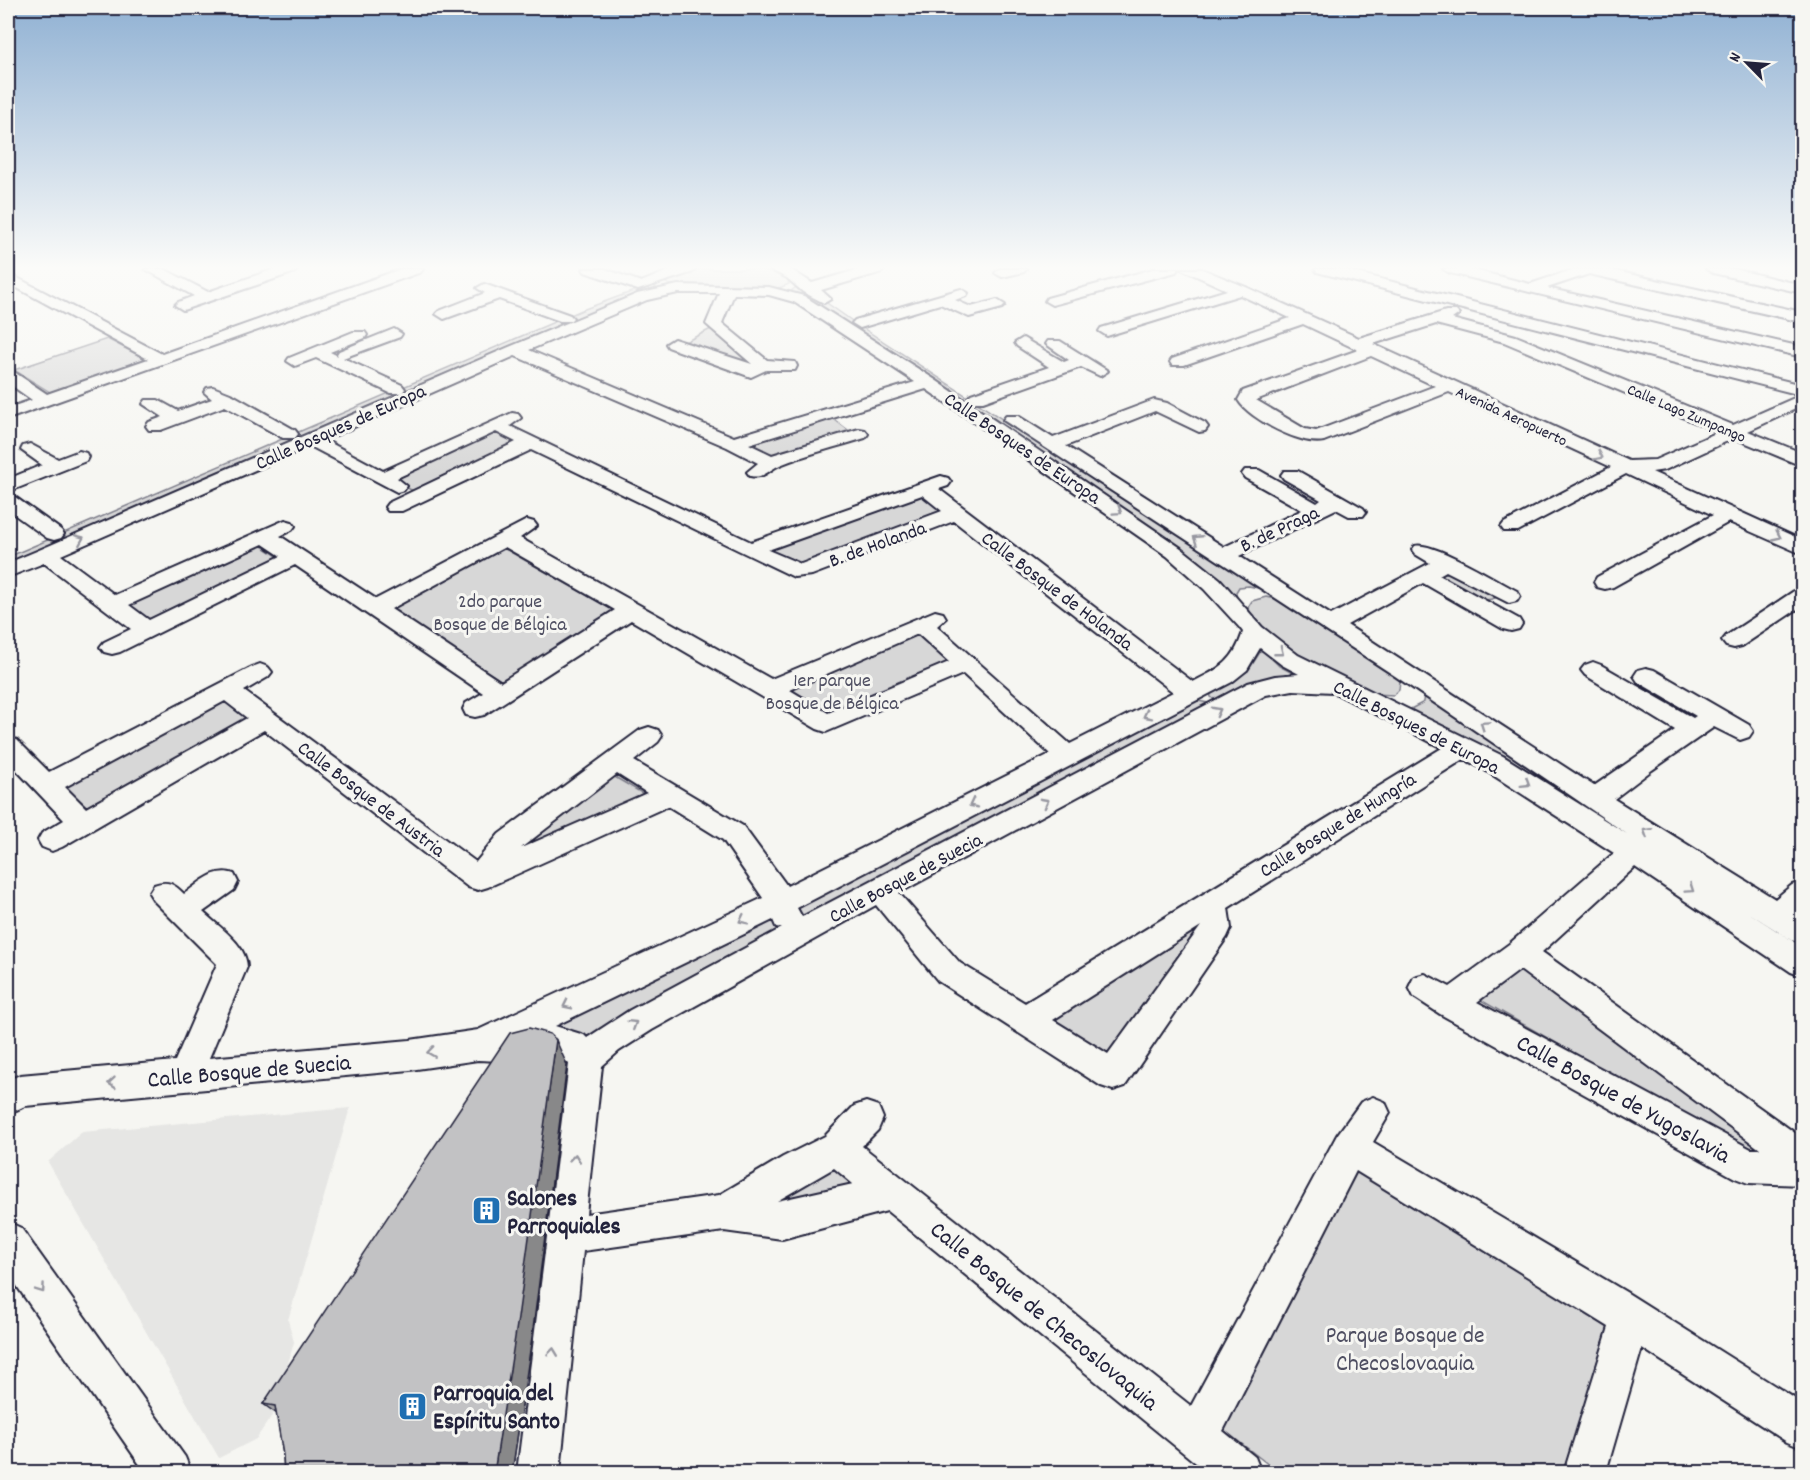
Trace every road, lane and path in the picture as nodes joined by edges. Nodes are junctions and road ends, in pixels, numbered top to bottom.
1 (121, 338) edge
2 (220, 338) edge
3 (341, 338) edge
4 (370, 338) edge
5 (385, 338) edge
6 (517, 338) edge
7 (544, 338) edge
8 (687, 338) edge
9 (715, 338) edge
10 (858, 338) edge
11 (884, 338) edge
12 (1248, 338) edge
13 (1353, 338) edge
14 (1357, 338) edge
15 (1384, 338) edge
16 (1507, 338) edge
17 (1592, 338) edge
18 (1744, 338) edge
19 (1071, 339) dead end
20 (378, 341) junction
21 (1054, 344) junction
22 (1368, 344) junction
23 (515, 350) junction
24 (316, 352) junction
25 (1803, 352) edge
26 (160, 359) junction
27 (332, 359) junction
28 (295, 361) dead end
29 (1082, 361) junction
30 (1178, 362) dead end
31 (789, 366) dead end
32 (1064, 369) junction
33 (756, 371) junction
34 (1100, 371) dead end
35 (8, 376) edge
36 (928, 383) junction
37 (1449, 386) junction
38 (396, 389) junction
39 (1803, 390) edge
40 (977, 398) junction
41 (1803, 400) edge
42 (46, 401) junction
43 (1782, 408) junction
44 (832, 412) junction
45 (1137, 412) junction
46 (1803, 413) edge
47 (8, 414) edge
48 (515, 417) dead end
49 (1217, 419) dead end
50 (155, 426) dead end
51 (496, 426) junction
52 (1199, 427) junction
53 (1734, 432) junction
54 (289, 434) junction
55 (1179, 435) junction
56 (310, 439) junction
57 (530, 443) junction
58 (734, 443) junction
59 (1052, 445) junction
60 (1197, 445) dead end
61 (80, 457) dead end
62 (43, 458) junction
63 (1803, 460) edge
64 (1658, 466) junction
65 (1624, 467) junction
66 (8, 472) edge
67 (1252, 474) dead end
68 (382, 478) junction
69 (1271, 483) junction
70 (8, 486) edge
71 (416, 496) junction
72 (8, 501) edge
73 (1336, 501) junction
74 (395, 507) dead end
75 (1316, 511) junction
76 (1356, 512) dead end
77 (956, 513) junction
78 (1729, 514) junction
79 (285, 526) dead end
80 (527, 526) dead end
81 (1511, 527) dead end
82 (1803, 531) edge
83 (264, 535) junction
84 (505, 538) junction
85 (50, 544) junction
86 (1803, 548) edge
87 (752, 549) junction
88 (1422, 550) dead end
89 (8, 554) edge
90 (1222, 556) junction
91 (296, 557) junction
92 (1447, 562) junction
93 (8, 571) edge
94 (1424, 575) junction
95 (1605, 582) dead end
96 (1803, 596) edge
97 (1290, 601) junction
98 (114, 604) junction
99 (375, 609) junction
100 (631, 610) junction
101 (1487, 610) junction
102 (1511, 624) dead end
103 (1329, 625) junction
104 (1252, 628) junction
105 (148, 630) junction
106 (1734, 641) dead end
107 (112, 647) dead end
108 (966, 664) junction
109 (1593, 670) dead end
110 (1403, 671) junction
111 (260, 672) dead end
112 (770, 689) junction
113 (227, 690) junction
114 (1352, 692) junction
115 (501, 693) junction
116 (1191, 693) junction
117 (475, 709) dead end
118 (266, 718) junction
119 (1703, 723) junction
120 (1740, 731) dead end
121 (649, 736) dead end
122 (8, 746) edge
123 (1463, 747) junction
124 (1068, 756) junction
125 (615, 761) junction
126 (46, 785) junction
127 (671, 794) junction
128 (1596, 800) junction
129 (83, 822) junction
130 (52, 840) dead end
131 (1634, 852) junction
132 (478, 879) junction
133 (224, 882) dead end
134 (880, 889) junction
135 (1803, 893) edge
136 (1212, 902) junction
137 (780, 903) junction
138 (1777, 914) junction
139 (1803, 931) edge
140 (796, 936) junction
141 (1520, 953) junction
142 (1803, 963) edge
143 (1025, 1020) junction
144 (478, 1045) junction
145 (586, 1059) junction
146 (185, 1076) junction
147 (14, 1095) edge
148 (1373, 1113) dead end
149 (866, 1118) dead end
150 (1349, 1147) junction
151 (837, 1148) junction
152 (1803, 1159) edge
153 (1803, 1168) edge
154 (892, 1192) junction
155 (724, 1213) junction
156 (567, 1235) junction
157 (8, 1241) edge
158 (1631, 1318) junction
159 (1803, 1427) edge
160 (1197, 1437) junction
161 (170, 1473) edge
162 (538, 1473) edge
163 (1240, 1473) edge
164 (1585, 1473) edge

1 - 26 street
2 - 26 street
3 - 24 street
4 - 20 street
5 - 20 street
6 - 38 street, Calle Bosques de Europa
7 - 23 street, Calle Bosques de Europa
8 - 33 street
9 - 33 street
10 - 36 street, Calle Bosques de Europa
11 - 40 street, Calle Bosques de Europa
12 - 30 street
13 - 22 street, Avenida Aeropuerto
14 - 22 street, Avenida Aeropuerto
15 - 22 street
16 - 53 street, Calle Lago Zumpango
17 - 39 street
18 - 25 street
19 - 21 street
20 - 27 street
21 - 29 street
21 - 32 street
22 - 37 street, Avenida Aeropuerto
22 - 37 street
22 - 64 street, Avenida Aeropuerto
23 - 56 street, Calle Bosques de Europa
23 - 58 street
24 - 27 street
24 - 28 street
26 - 42 street
27 - 38 street
29 - 32 street
29 - 34 street
31 - 33 street
32 - 40 street
35 - 42 street
36 - 44 street
36 -> 104 street, Calle Bosques de Europa
37 -> 65 street, Avenida Aeropuerto
38 - 54 street, Calle Bosques de Europa
40 - 59 street, Calle Bosques de Europa
41 - 43 street
42 - 47 street
43 - 46 street
43 - 53 street
44 - 58 street
44 - 58 street
45 - 52 street
45 - 55 street
45 - 59 street
48 - 51 street
49 - 52 street
50 - 54 street
51 - 57 street
51 - 68 street
52 - 55 street
53 - 63 street, Calle Lago Zumpango
53 - 64 street
54 - 85 street, Calle Bosques de Europa
55 - 60 street
56 - 68 street
85 -> 56 street, Calle Bosques de Europa
57 - 71 street
57 - 87 street
90 -> 59 street, Calle Bosques de Europa
61 - 62 street
62 - 66 street
62 - 70 street
64 - 65 street
64 - 82 street, Avenida Aeropuerto
65 - 78 street, Avenida Aeropuerto
65 - 81 street
67 - 69 street
68 - 71 street
69 - 73 street
69 - 75 street
71 - 74 street
72 - 85 street
73 - 75 street, B. de Praga
73 - 76 street
75 - 90 street, B. de Praga
77 - 87 street, B. de Holanda
77 - 87 street, Calle Bosque de Holanda
77 - 116 street, Calle Bosque de Holanda
78 -> 86 street, Avenida Aeropuerto
78 - 95 street
79 - 83 street
80 - 84 street
83 - 91 street
83 - 98 street
84 - 99 street
84 - 100 street
85 - 89 street, Calle Bosques de Europa
85 - 93 street, Calle Bosques de Europa
85 - 98 street
88 - 92 street
90 - 97 street, Calle Bosques de Europa
91 - 99 street
91 - 105 street
92 - 94 street
92 - 101 street
94 - 101 street
94 - 103 street
96 - 106 street
97 - 103 street, Calle Bosques de Europa
97 - 104 street
98 - 105 street
99 - 115 street
100 - 112 street
100 - 115 street
101 - 102 street
103 - 110 street, Calle Bosques de Europa
104 -> 114 street, Calle Bosques de Europa
104 - 116 street, Calle Bosque de Suecia
105 - 107 street
108 - 112 street
108 - 112 street
108 - 124 street
109 - 119 street
110 - 114 street, Calle Bosque de Suecia
128 -> 110 street, Calle Bosques de Europa
111 - 113 street
113 - 118 street, Calle Bosque de Austria
113 - 126 street
114 - 123 street, Calle Bosques de Europa
134 -> 114 street, Calle Bosque de Suecia
115 - 117 street
116 -> 124 street, Calle Bosque de Suecia
118 - 129 street
118 - 132 street, Calle Bosque de Austria
119 - 120 street
119 - 128 street
121 - 125 street
122 - 126 street
123 -> 131 street, Calle Bosques de Europa
123 - 136 street, Calle Bosque de Hungría
124 -> 137 street, Calle Bosque de Suecia
125 - 127 street
125 - 132 street
126 - 129 street
127 - 132 street
127 - 137 street
138 -> 128 street, Calle Bosques de Europa
129 - 130 street
131 - 141 street, Calle Bosque de Yugoslavia
131 -> 142 street, Calle Bosques de Europa
133 - 146 street
134 - 140 street, Calle Bosque de Suecia
134 - 143 street
135 - 138 street
136 - 143 street, Calle Bosque de Hungría
136 - 143 street
137 - 140 street
137 -> 144 street, Calle Bosque de Suecia
138 - 139 street, Calle Bosques de Europa
145 -> 140 street, Calle Bosque de Suecia
141 - 152 street, Calle Bosque de Yugoslavia
141 - 153 street, Calle Bosque de Yugoslavia
144 - 145 street, Calle Bosque de Suecia
144 -> 146 street, Calle Bosque de Suecia
156 -> 145 street
146 -> 147 street, Calle Bosque de Suecia
148 - 150 street
149 - 151 street
150 - 158 street
150 - 160 street
151 - 154 street, Calle Bosque de Checoslovaquia
151 - 155 street
154 - 155 street
154 - 160 street, Calle Bosque de Checoslovaquia
155 - 156 street
162 -> 156 street
157 -> 161 street
158 - 159 street
158 - 164 street
160 - 163 street, Calle Bosque de Checoslovaquia

